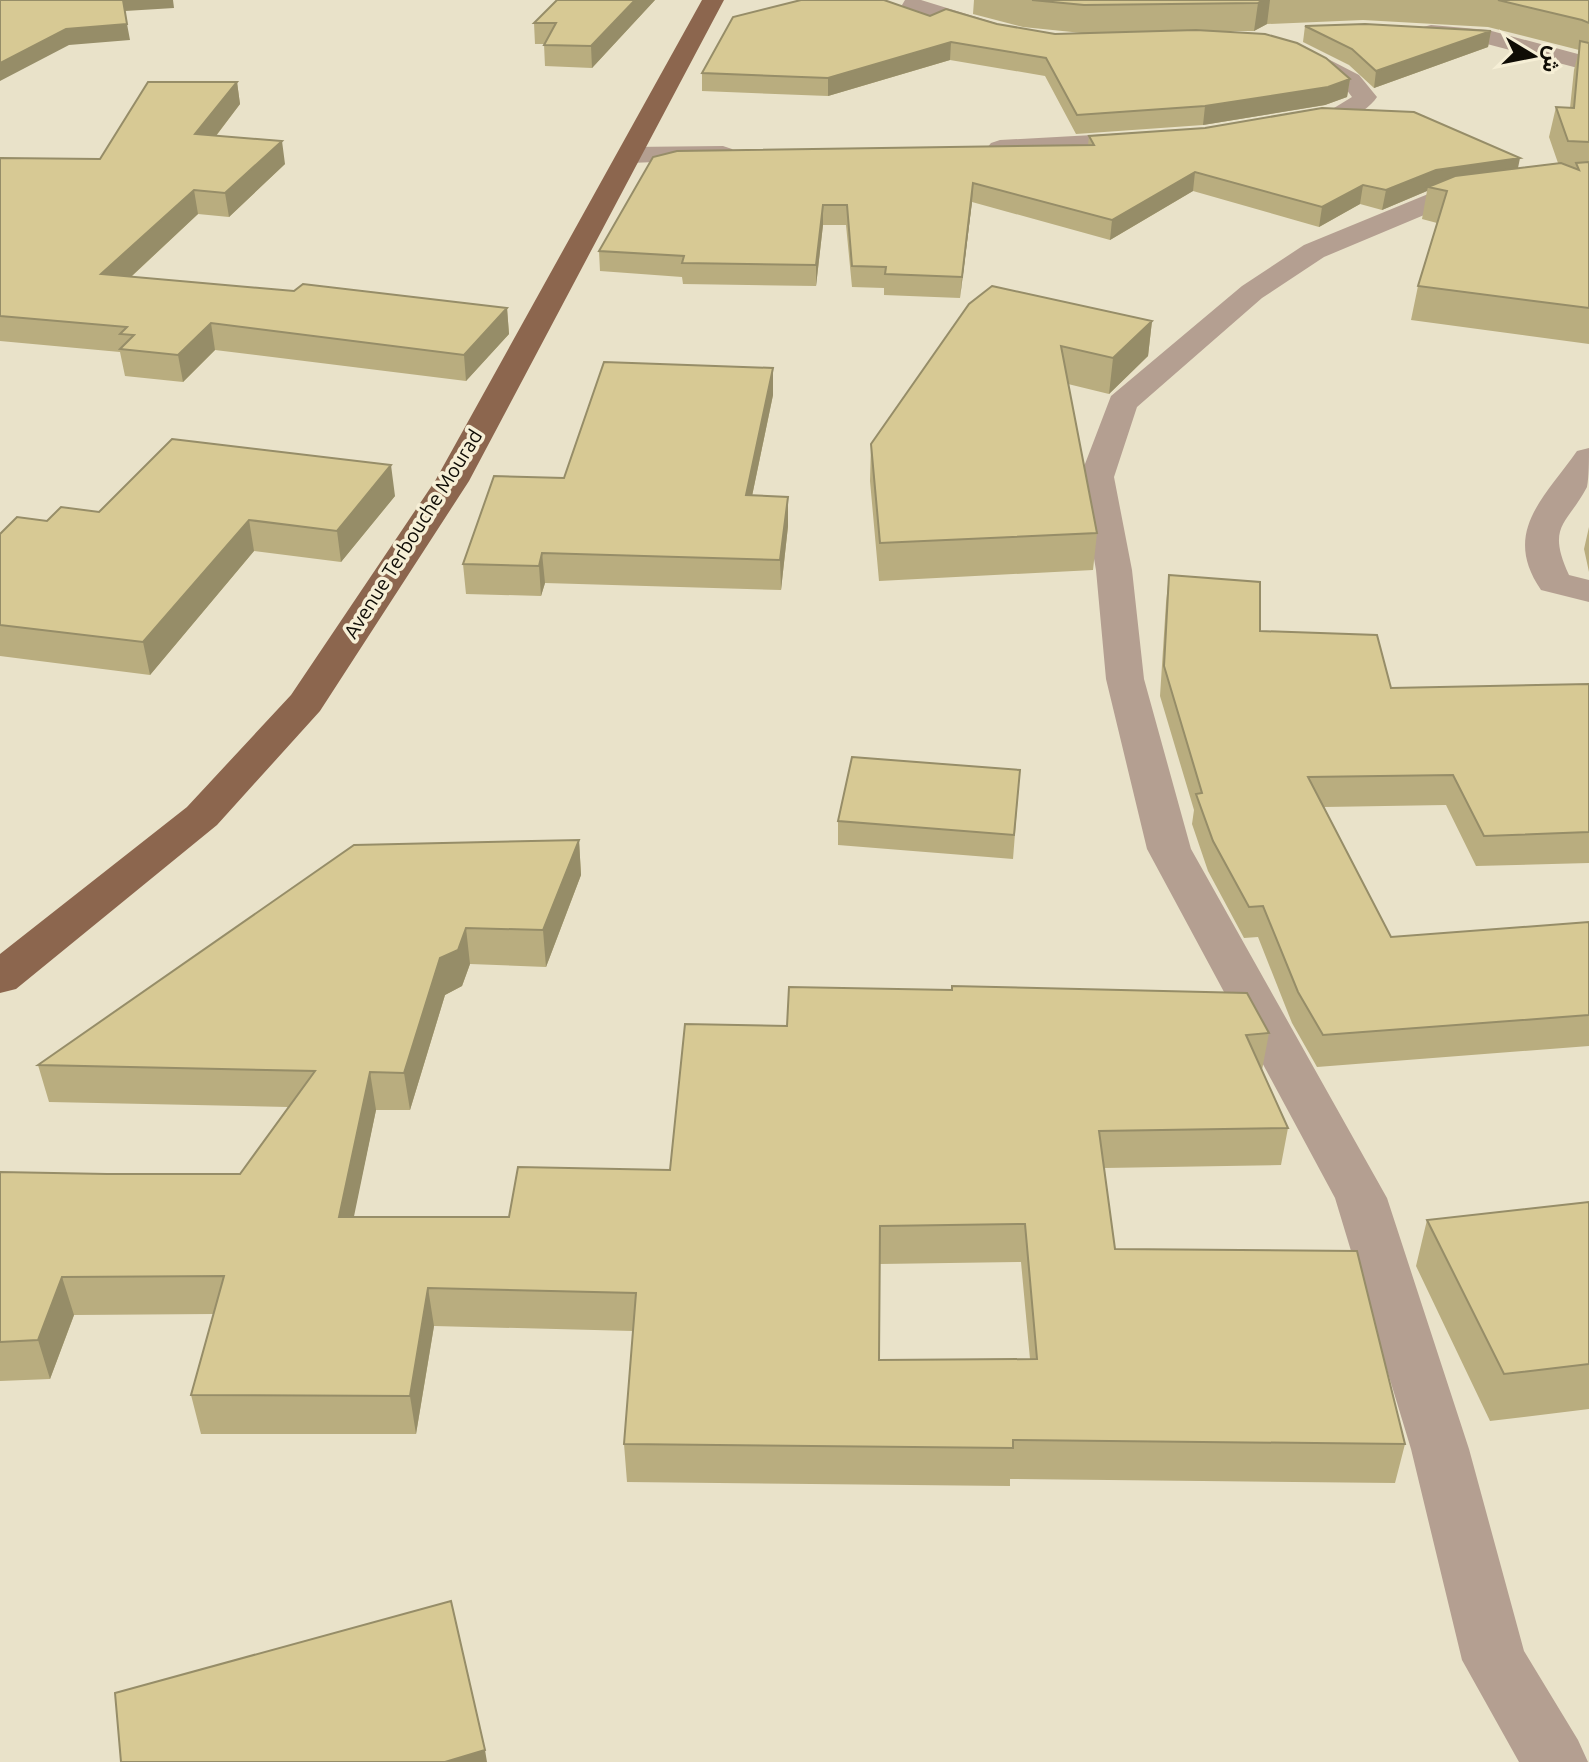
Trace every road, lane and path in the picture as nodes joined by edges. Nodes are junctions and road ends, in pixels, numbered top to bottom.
1 (713, 0) edge
2 (913, 5) dead end
3 (1307, 31) edge
4 (1405, 31) edge
5 (1016, 35) edge
6 (1589, 64) edge
7 (1270, 125) edge
8 (1175, 138) edge
9 (980, 149) edge
10 (747, 154) edge
11 (630, 155) junction
12 (1589, 184) edge
13 (1589, 458) edge
14 (1589, 591) edge
15 (0, 978) edge
16 (1555, 1762) edge

1 - 11 main road, Avenue Terbouche Mourad
2 - 5 street
3 - 7 street
4 - 6 street
8 - 9 street
10 - 11 street
11 - 15 main road, Avenue Terbouche Mourad
12 - 16 street
13 - 14 street

